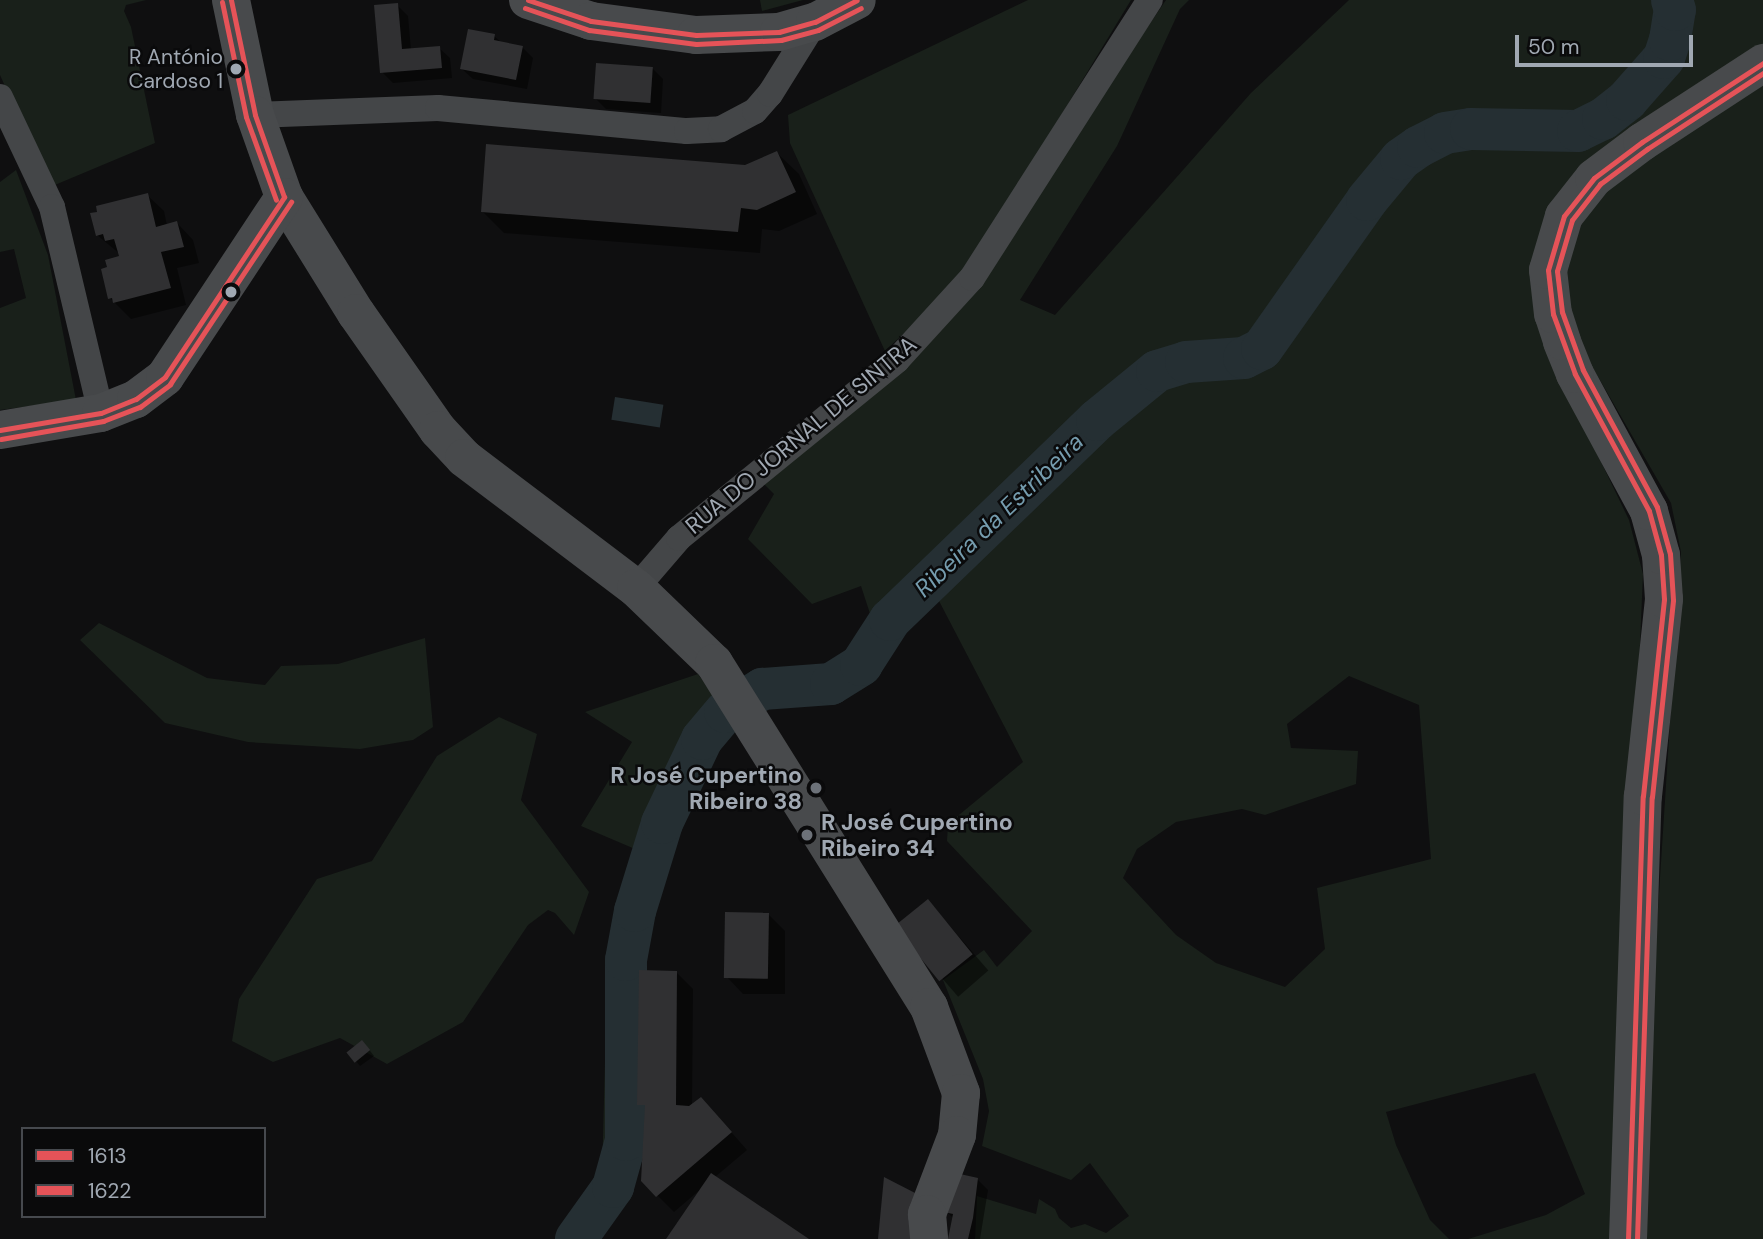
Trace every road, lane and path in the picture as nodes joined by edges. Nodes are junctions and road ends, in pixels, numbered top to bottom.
1 (231, 0) edge
2 (528, 0) edge
3 (857, 0) edge
4 (1150, 0) edge
5 (815, 22) junction
6 (1763, 63) edge
7 (0, 97) edge
8 (255, 116) junction
9 (284, 197) junction
10 (101, 413) junction
11 (0, 430) edge
12 (636, 588) junction
13 (929, 1239) edge
14 (1628, 1239) edge

1 - 8 street
2 - 5 street
3 - 5 street
4 - 12 street, RUA DO JORNAL DE SINTRA
5 - 8 street
6 - 14 street
7 - 10 street
8 - 9 street
9 - 10 street
9 - 12 street
10 - 11 street
12 - 13 street

